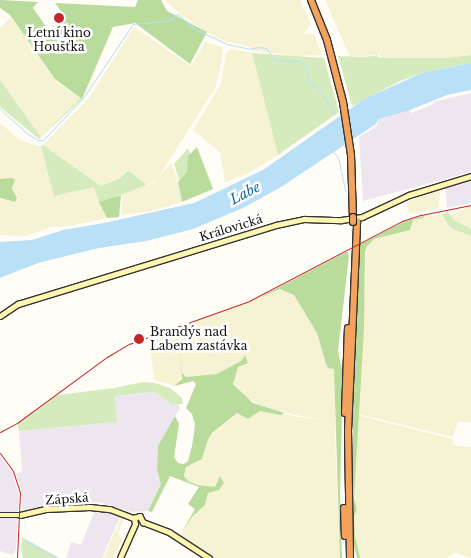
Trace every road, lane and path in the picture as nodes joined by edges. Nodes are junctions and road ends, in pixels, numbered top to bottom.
1 (311, 0) edge
2 (315, 0) edge
3 (333, 52) junction
4 (471, 176) edge
5 (355, 219) junction
6 (0, 316) edge
7 (0, 516) edge
8 (134, 518) junction
9 (143, 522) junction
10 (134, 524) junction
11 (120, 558) edge
12 (209, 558) edge
13 (346, 558) edge
14 (352, 558) edge

1 - 3 highway
2 - 3 highway
3 - 5 highway
4 - 6 main road, Královická
5 - 13 highway
5 - 14 highway
7 - 8 main road, Zápská
8 - 9 main road, Zápská
8 - 10 main road
9 - 10 main road
9 - 12 main road
10 - 11 main road

